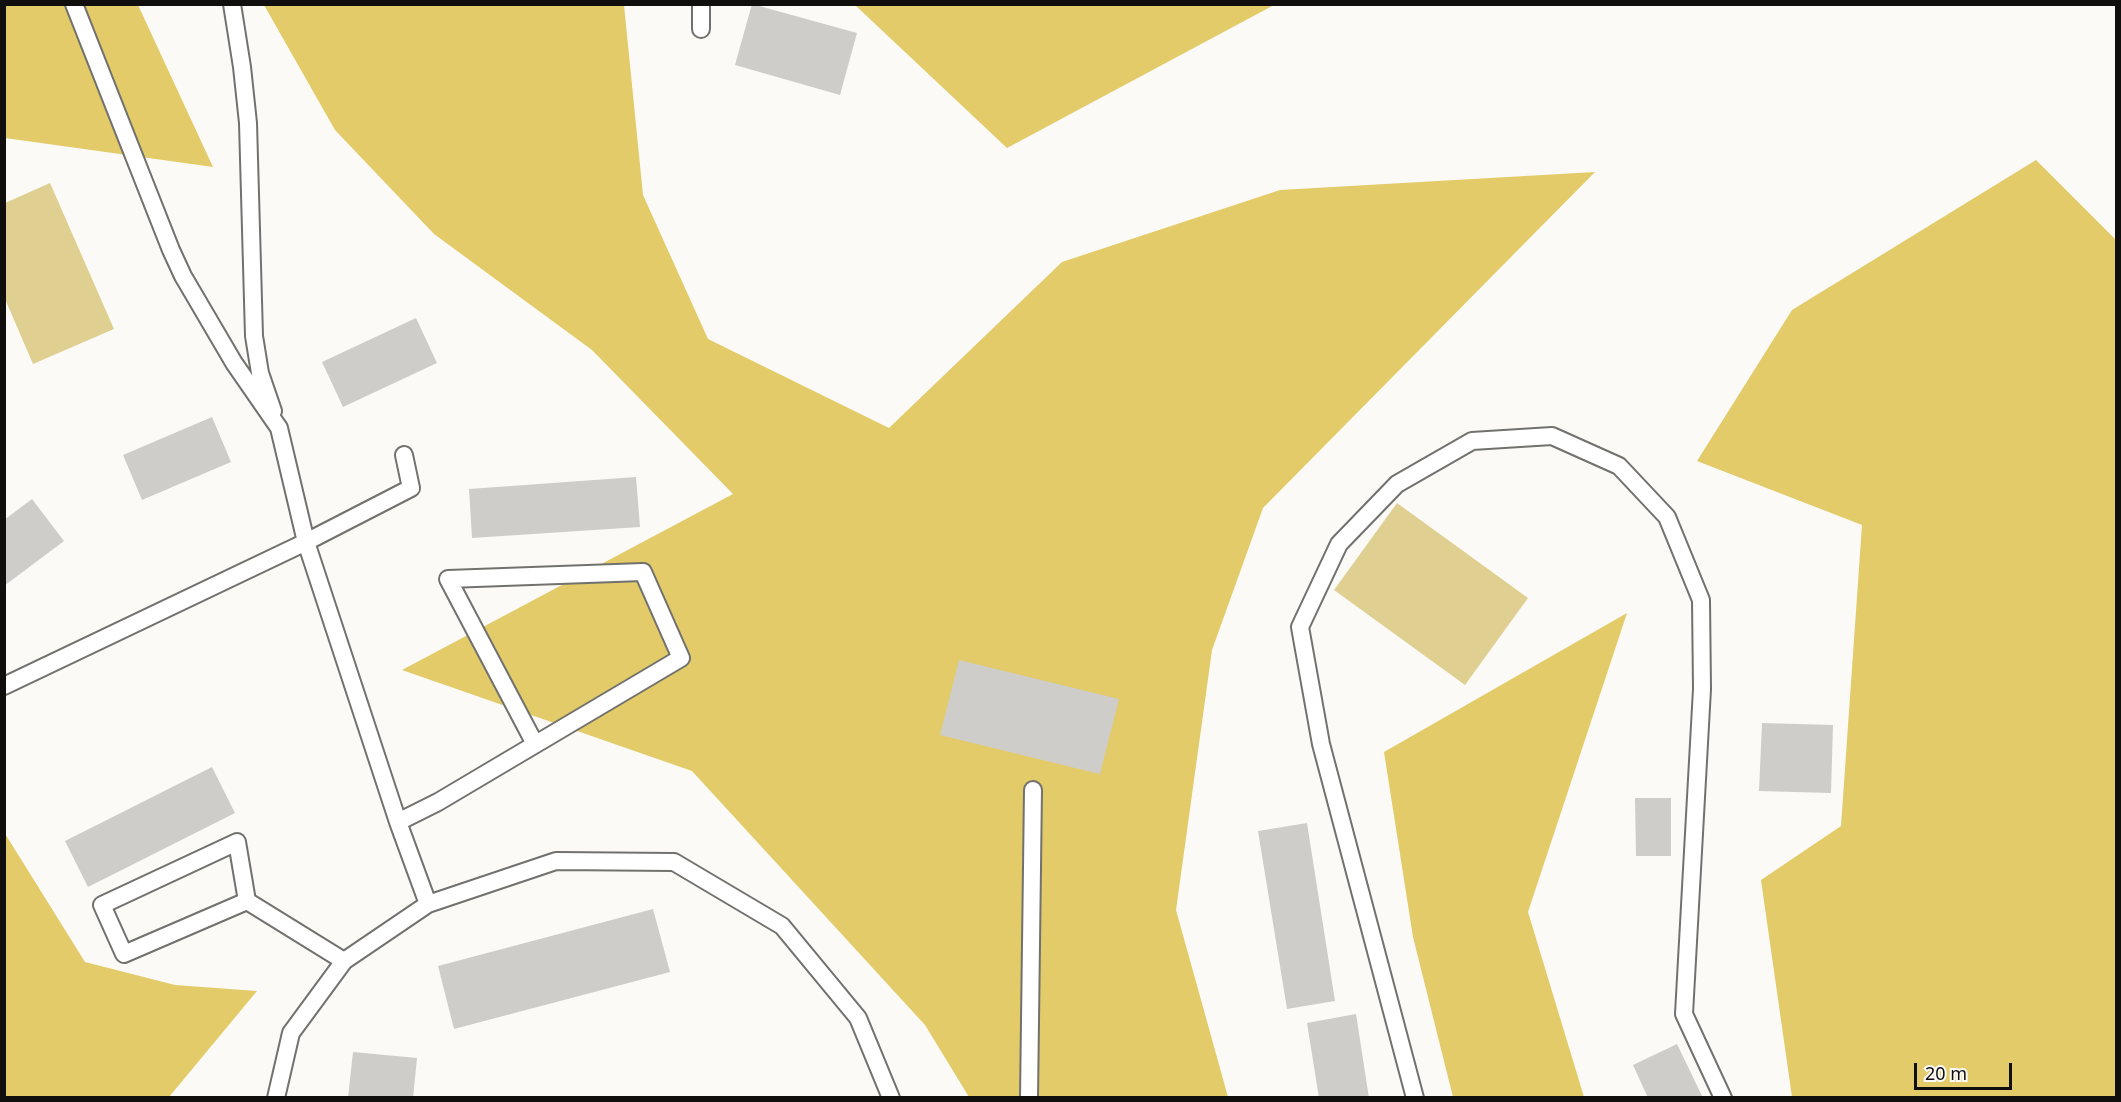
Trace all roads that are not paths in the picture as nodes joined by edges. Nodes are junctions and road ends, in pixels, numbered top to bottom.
1 (74, 4) edge
2 (232, 4) edge
3 (701, 4) edge
4 (701, 29) dead end
5 (279, 428) junction
6 (404, 455) dead end
7 (306, 542) junction
8 (4, 686) edge
9 (536, 744) junction
10 (1033, 790) dead end
11 (398, 822) junction
12 (247, 901) junction
13 (428, 904) junction
14 (344, 961) junction
15 (276, 1098) edge
16 (891, 1098) edge
17 (1029, 1098) edge
18 (1415, 1098) edge
19 (1723, 1098) edge

1 - 5 lane
2 - 5 lane
3 - 4 lane
5 - 7 lane
6 - 7 lane
7 - 8 lane
7 - 11 lane
9 - 9 lane
9 - 11 lane
10 - 17 lane
11 - 13 lane
12 - 12 lane
12 - 14 lane
13 - 14 lane
13 - 16 lane
14 - 15 lane
18 - 19 lane

